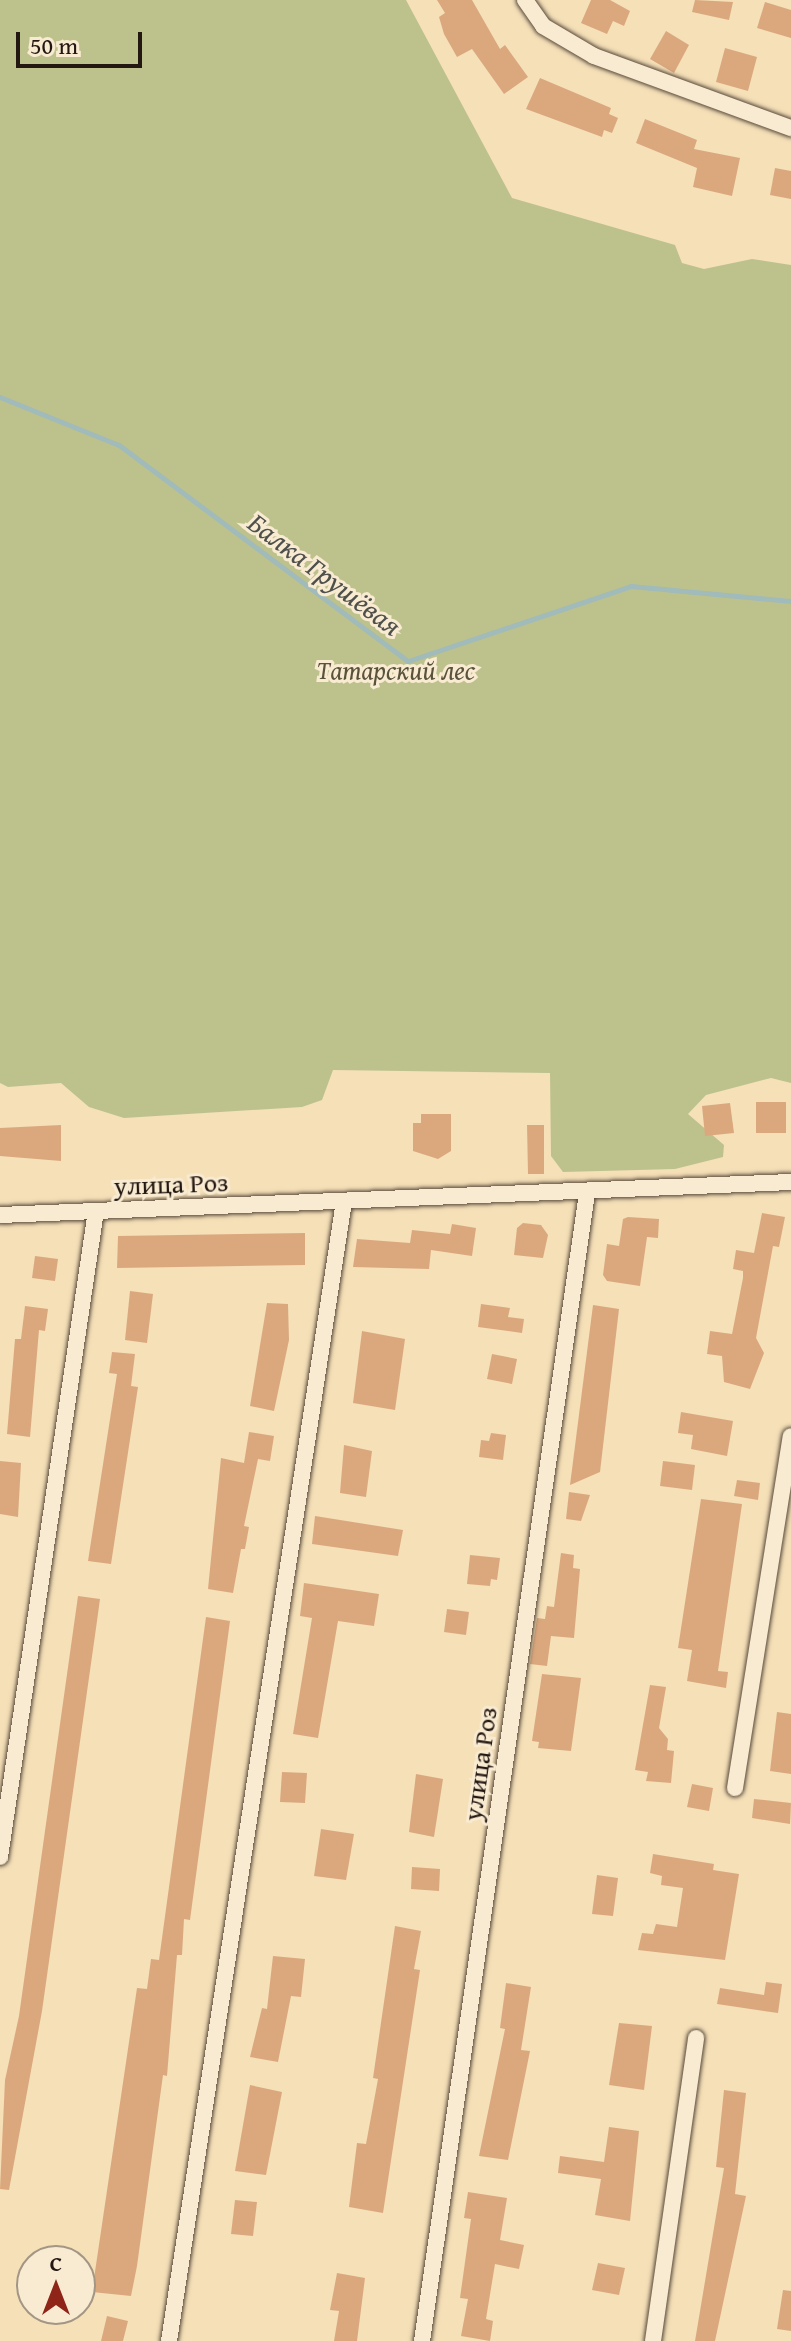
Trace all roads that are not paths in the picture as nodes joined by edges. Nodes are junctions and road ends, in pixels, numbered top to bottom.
1 (525, 0) edge
2 (791, 128) edge
3 (791, 1182) edge
4 (587, 1193) junction
5 (344, 1202) junction
6 (96, 1211) junction
7 (0, 1215) edge
8 (791, 1436) edge
9 (735, 1788) dead end
10 (0, 1857) edge
11 (696, 2038) dead end
12 (169, 2341) edge
13 (422, 2341) edge
14 (653, 2341) edge

1 - 2 street
3 - 4 street, улица Роз
4 - 5 street, улица Роз
4 - 13 street, улица Роз
5 - 6 street, улица Роз
5 - 12 street
6 - 7 street, улица Роз
6 - 10 street, улица Роз
8 - 9 street
11 - 14 street

